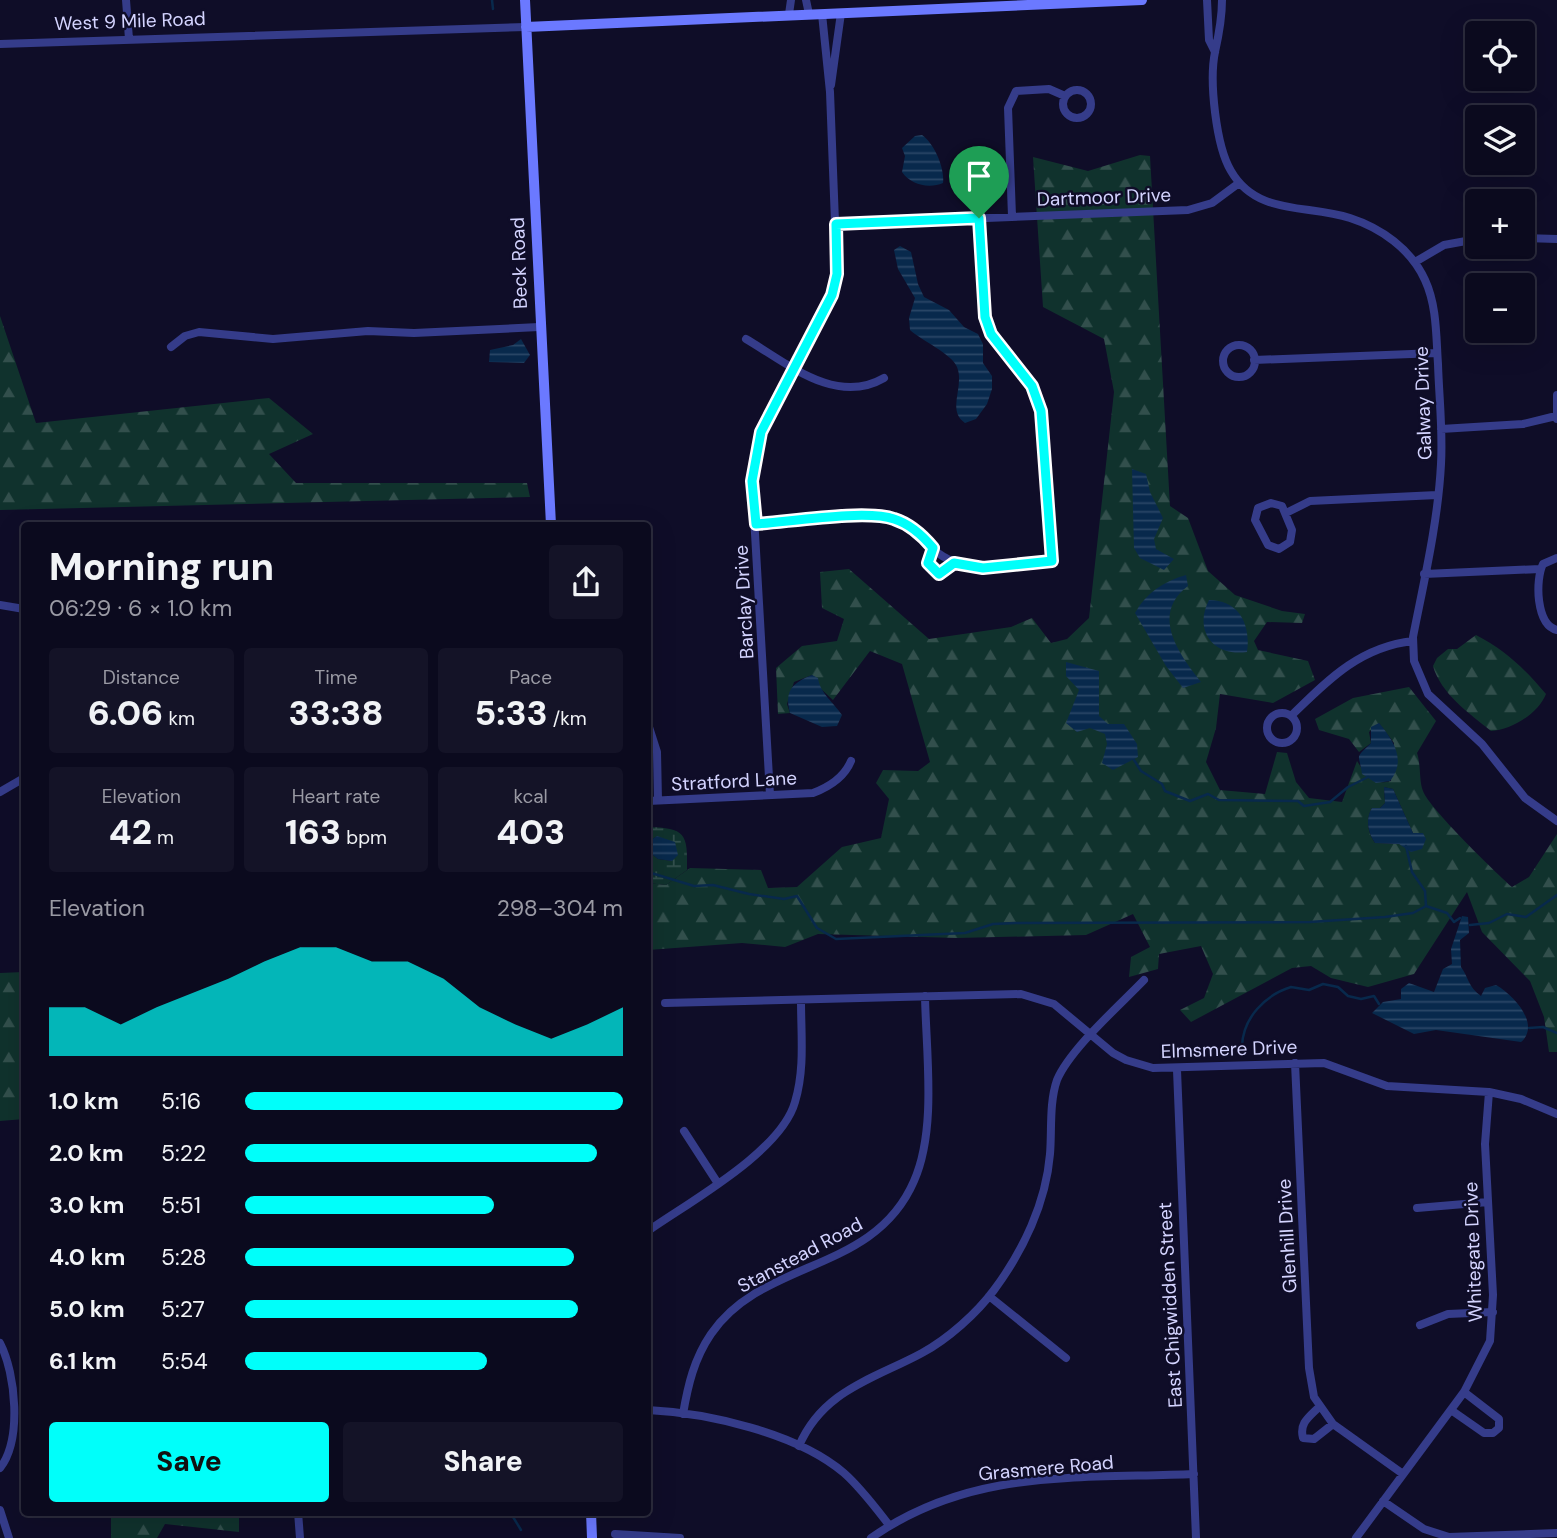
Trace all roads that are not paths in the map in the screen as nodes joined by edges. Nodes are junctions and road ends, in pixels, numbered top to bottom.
1 (126, 0) edge
2 (525, 0) edge
3 (791, 0) edge
4 (806, 0) edge
5 (1142, 0) edge
6 (1207, 0) edge
7 (1222, 0) edge
8 (1000, 3) edge
9 (925, 5) edge
10 (822, 13) junction
11 (841, 13) junction
12 (809, 14) junction
13 (789, 15) junction
14 (526, 27) junction
15 (129, 39) junction
16 (0, 44) edge
17 (1215, 52) junction
18 (830, 92) junction
19 (1065, 96) dead end
20 (1239, 183) junction
21 (1012, 216) junction
22 (979, 218) junction
23 (836, 224) junction
24 (1535, 238) edge
25 (1557, 239) edge
26 (1465, 241) edge
27 (1415, 262) junction
28 (539, 327) junction
29 (746, 338) dead end
30 (171, 347) dead end
31 (1437, 352) junction
32 (1254, 360) junction
33 (793, 367) junction
34 (884, 378) dead end
35 (1557, 395) edge
36 (1556, 418) edge
37 (1441, 429) junction
38 (1437, 495) junction
39 (1286, 513) junction
40 (551, 522) edge
41 (756, 524) junction
42 (933, 548) junction
43 (1557, 558) edge
44 (954, 563) junction
45 (1540, 569) junction
46 (1424, 574) junction
47 (0, 605) edge
48 (21, 608) edge
49 (1557, 630) edge
50 (1413, 641) junction
51 (1291, 716) dead end
52 (651, 733) edge
53 (851, 761) dead end
54 (21, 780) edge
55 (0, 792) edge
56 (770, 795) junction
57 (658, 800) junction
58 (651, 801) edge
59 (1557, 821) edge
60 (1144, 980) dead end
61 (925, 996) junction
62 (801, 1001) junction
63 (665, 1003) dead end
64 (1092, 1035) junction
65 (1295, 1063) junction
66 (1177, 1070) junction
67 (1489, 1091) junction
68 (1557, 1114) edge
69 (684, 1131) dead end
70 (717, 1182) junction
71 (1488, 1202) junction
72 (1417, 1208) dead end
73 (651, 1229) edge
74 (989, 1296) junction
75 (1493, 1312) junction
76 (1419, 1325) dead end
77 (0, 1343) edge
78 (1066, 1358) dead end
79 (1464, 1392) junction
80 (1319, 1407) junction
81 (651, 1410) edge
82 (1451, 1410) junction
83 (682, 1414) junction
84 (1333, 1424) junction
85 (799, 1446) junction
86 (0, 1468) edge
87 (1194, 1474) junction
88 (1403, 1474) junction
89 (1383, 1501) junction
90 (0, 1510) edge
91 (298, 1516) edge
92 (591, 1516) edge
93 (889, 1525) junction
94 (1557, 1533) edge
95 (615, 1534) dead end
96 (9, 1538) edge
97 (300, 1538) edge
98 (592, 1538) edge
99 (680, 1538) edge
100 (871, 1538) edge
101 (1196, 1538) edge
102 (1356, 1538) edge

1 - 15 street
2 - 14 street, Beck Road
3 - 13 street
4 - 12 street
5 - 8 street, West 9 Mile Road
6 - 17 street, Galway Drive
7 - 17 street, Galway Drive
8 - 9 street, West 9 Mile Road
9 - 11 street, West 9 Mile Road
10 - 11 street, West 9 Mile Road
10 - 12 street, West 9 Mile Road
10 - 18 street, Barclay Drive
11 - 18 street, Barclay Drive
12 - 13 street, West 9 Mile Road
13 - 14 street, West 9 Mile Road
14 - 15 street, West 9 Mile Road
14 - 28 street, Beck Road
15 - 16 street, West 9 Mile Road
17 - 20 street, Galway Drive
18 - 23 street, Barclay Drive
19 - 21 street
20 - 21 street, Dartmoor Drive
20 - 27 street, Galway Drive
21 - 22 street, Dartmoor Drive
22 - 23 street, Dartmoor Drive
22 - 44 street
23 - 33 street, Barclay Drive
24 - 25 street
26 - 27 street
27 - 31 street, Galway Drive
28 - 30 street
28 - 40 street, Beck Road
29 - 33 street
31 - 32 street
31 - 37 street, Galway Drive
32 - 32 street
33 - 34 street
33 - 41 street, Barclay Drive
35 - 36 street
36 - 37 street
37 - 38 street, Galway Drive
38 - 39 street
38 - 46 street, Galway Drive
39 - 39 street
41 - 42 street
41 - 56 street, Barclay Drive
42 - 44 street
42 - 44 street
43 - 45 street
45 - 46 street
45 - 49 street
46 - 50 street, Galway Drive
47 - 48 street
50 - 51 street
50 - 59 street, Galway Drive
52 - 57 street
53 - 56 street, Stratford Lane
54 - 55 street
56 - 57 street, Stratford Lane
57 - 58 street, Stratford Lane
60 - 64 street
61 - 62 street, Elmsmere Drive
61 - 64 street, Elmsmere Drive
61 - 83 street, Stanstead Road
62 - 63 street, Elmsmere Drive
62 - 70 street
64 - 66 street, Elmsmere Drive
64 - 74 street
65 - 66 street, Elmsmere Drive
65 - 67 street, Elmsmere Drive
65 - 80 street, Glenhill Drive
66 - 87 street, East Chigwidden Street
67 - 68 street, Elmsmere Drive
67 - 71 street, Whitegate Drive
69 - 70 street
70 - 73 street
71 - 72 street
71 - 75 street, Whitegate Drive
74 - 78 street
74 - 85 street
75 - 76 street
75 - 79 street, Whitegate Drive
77 - 86 street
79 - 82 street, Whitegate Drive
79 - 82 street
80 - 84 street, Glenhill Drive
80 - 84 street
81 - 83 street
82 - 88 street, Whitegate Drive
83 - 85 street
84 - 88 street, Glenhill Drive
85 - 93 street
87 - 93 street, Grasmere Road
87 - 101 street, East Chigwidden Street
88 - 89 street, Whitegate Drive
89 - 94 street
89 - 102 street, Whitegate Drive
90 - 96 street
91 - 97 street
92 - 98 street
93 - 100 street, Grasmere Road
95 - 99 street

